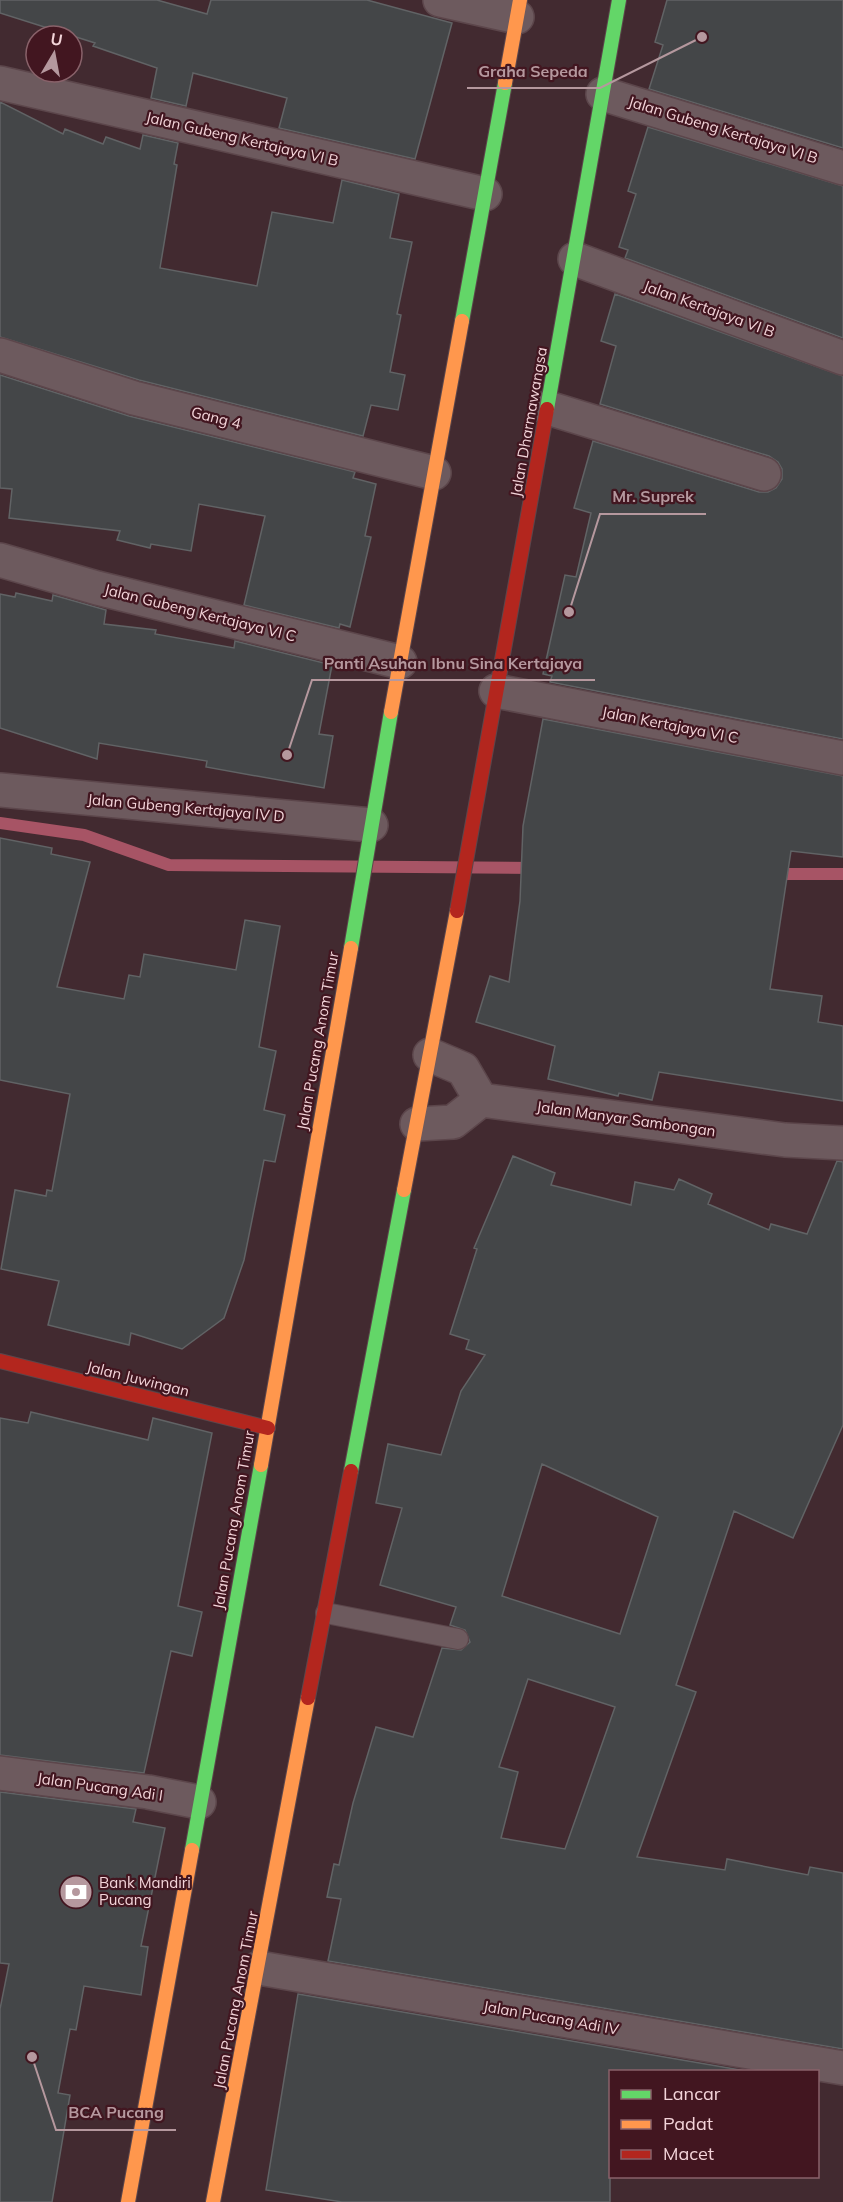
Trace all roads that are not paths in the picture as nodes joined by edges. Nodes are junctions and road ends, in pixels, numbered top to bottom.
1 (440, 0) edge
2 (619, 0) edge
3 (519, 9) edge
4 (0, 83) edge
5 (603, 94) junction
6 (843, 168) edge
7 (485, 194) junction
8 (575, 259) junction
9 (0, 355) edge
10 (843, 358) edge
11 (548, 408) junction
12 (434, 472) junction
13 (764, 474) dead end
14 (0, 560) edge
15 (400, 662) junction
16 (496, 691) junction
17 (843, 758) edge
18 (0, 790) edge
19 (370, 834) junction
20 (468, 849) joint
21 (430, 1055) junction
22 (481, 1100) junction
23 (417, 1124) junction
24 (843, 1143) edge
25 (0, 1361) edge
26 (268, 1428) junction
27 (326, 1612) junction
28 (458, 1639) dead end
29 (0, 1773) edge
30 (199, 1802) junction
31 (259, 1968) junction
32 (843, 2068) edge
33 (128, 2202) edge
34 (213, 2202) edge

1 - 3 street
2 - 5 main road, Jalan Dharmawangsa
3 - 7 main road
4 - 7 street, Jalan Gubeng Kertajaya VI B
5 - 6 street, Jalan Gubeng Kertajaya VI B
5 - 8 main road, Jalan Dharmawangsa
7 - 12 main road
8 - 10 street, Jalan Kertajaya VI B
8 - 11 main road, Jalan Dharmawangsa
9 - 12 street, Gang 4
11 - 13 street
11 - 16 main road, Jalan Dharmawangsa
12 - 15 main road
14 - 15 street, Jalan Gubeng Kertajaya VI C
15 - 19 main road
16 - 17 street, Jalan Kertajaya VI C
16 - 20 main road, Jalan Dharmawangsa
18 - 19 street, Jalan Gubeng Kertajaya IV D
19 - 26 main road, Jalan Pucang Anom Timur
20 - 21 main road, Jalan Pucang Anom Timur
21 - 22 street
21 - 23 main road, Jalan Pucang Anom Timur
22 - 23 street
22 - 24 street, Jalan Manyar Sambongan
23 - 27 main road, Jalan Pucang Anom Timur
25 - 26 main road, Jalan Juwingan
26 - 30 main road, Jalan Pucang Anom Timur
27 - 28 lane
27 - 31 main road, Jalan Pucang Anom Timur
29 - 30 street, Jalan Pucang Adi I
30 - 33 main road, Jalan Pucang Anom Timur
31 - 32 street, Jalan Pucang Adi IV
31 - 34 main road, Jalan Pucang Anom Timur

